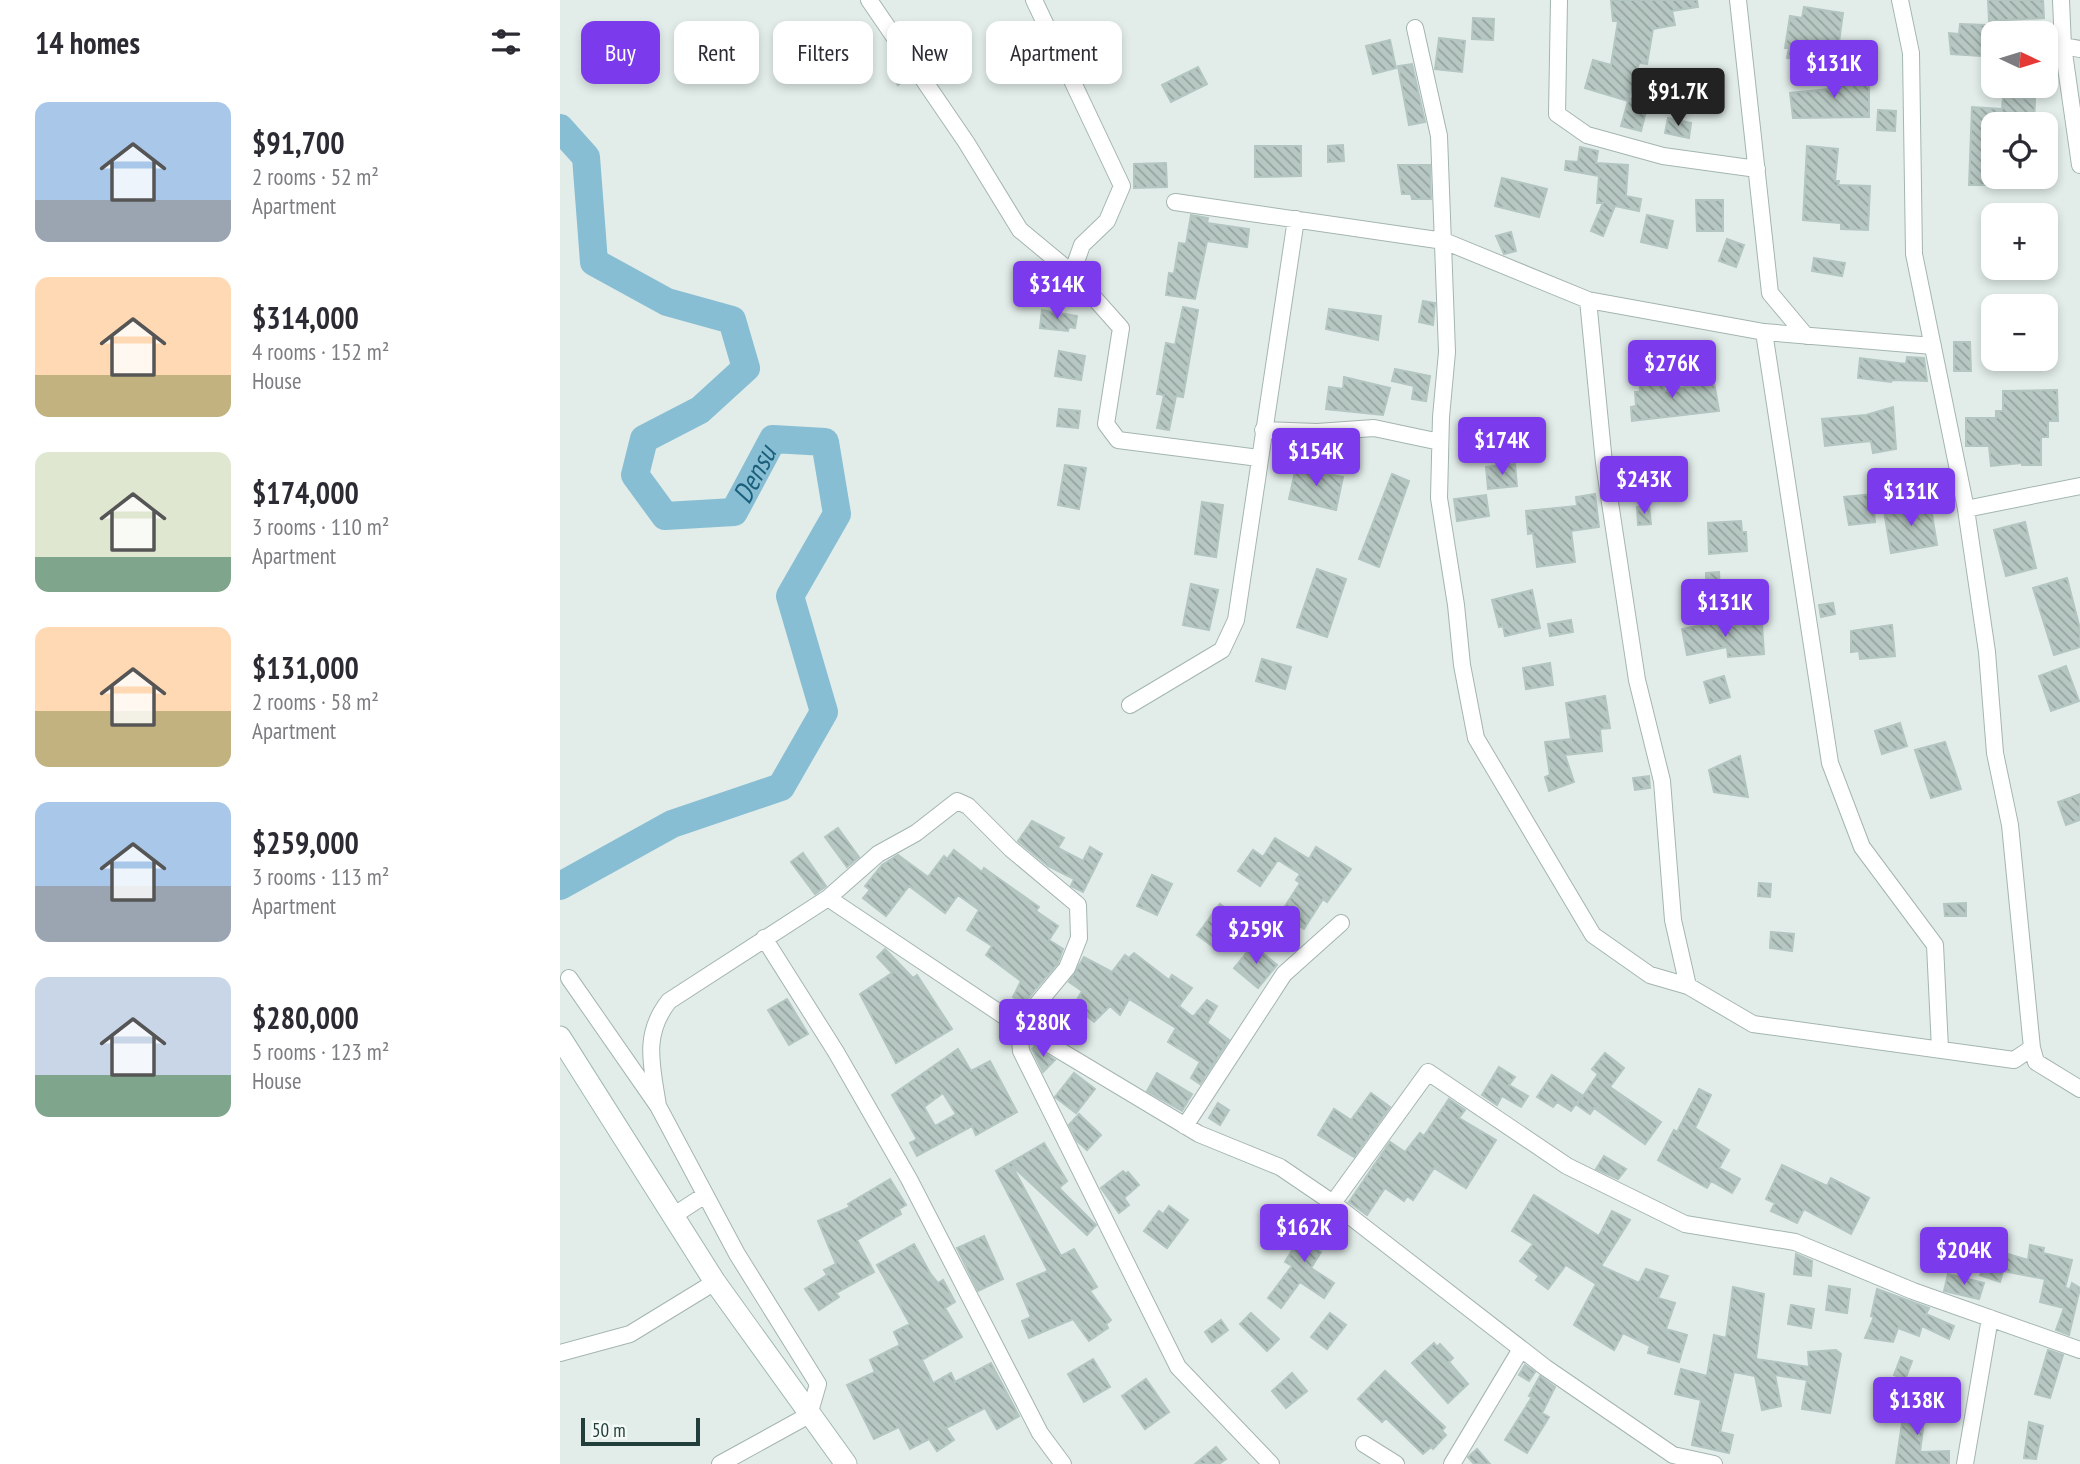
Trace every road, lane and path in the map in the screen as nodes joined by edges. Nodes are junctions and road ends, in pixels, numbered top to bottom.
1 (869, 0) edge
2 (1559, 0) edge
3 (1738, 0) edge
4 (1900, 0) edge
5 (2061, 0) edge
6 (1038, 1) edge
7 (1415, 28) dead end
8 (2063, 46) junction
9 (2080, 49) edge
10 (2080, 165) edge
11 (1757, 169) junction
12 (1175, 202) dead end
13 (1296, 219) junction
14 (1444, 241) junction
15 (1072, 274) junction
16 (1588, 300) junction
17 (1764, 332) junction
18 (1806, 336) junction
19 (1933, 346) junction
20 (1263, 430) junction
21 (1440, 442) junction
22 (1259, 458) junction
23 (2080, 486) edge
24 (1966, 509) junction
25 (1130, 705) dead end
26 (828, 898) junction
27 (1341, 923) dead end
28 (764, 938) junction
29 (569, 978) dead end
30 (1688, 986) junction
31 (1019, 1026) junction
32 (560, 1037) edge
33 (2032, 1048) junction
34 (1940, 1049) junction
35 (2080, 1089) edge
36 (658, 1106) junction
37 (1185, 1126) junction
38 (705, 1195) junction
39 (1332, 1203) junction
40 (673, 1216) junction
41 (715, 1282) junction
42 (1990, 1318) junction
43 (1521, 1349) junction
44 (2080, 1350) edge
45 (560, 1353) edge
46 (809, 1415) junction
47 (1364, 1444) dead end
48 (1673, 1460) edge
49 (720, 1464) edge
50 (846, 1464) edge
51 (1063, 1464) edge
52 (1271, 1464) edge
53 (1396, 1464) edge
54 (1451, 1464) edge
55 (1714, 1464) edge
56 (1965, 1464) edge

1 - 15 street
2 - 11 street
3 - 11 street
4 - 19 street
5 - 8 street
6 - 15 street
7 - 14 street
8 - 9 street
8 - 10 street
11 - 18 street
12 - 13 street
13 - 14 street
13 - 20 street
14 - 16 street
14 - 21 street
15 - 22 street
16 - 17 street
16 - 30 street
17 - 18 street
17 - 34 street
18 - 19 street
19 - 24 street
20 - 21 street
20 - 22 street
21 - 30 street
22 - 25 street
23 - 24 street
24 - 33 street
26 - 28 street
26 - 31 street
26 - 31 street
27 - 37 street
28 - 36 street
28 - 51 street
29 - 36 street
30 - 34 street
31 - 37 street
31 - 52 street
32 - 40 main road
33 - 34 street
33 - 35 street
36 - 38 street
37 - 39 street
38 - 40 street
38 - 46 street
39 - 42 street
39 - 43 street
40 - 41 main road
41 - 45 street
41 - 46 main road
42 - 44 street
42 - 56 street
43 - 48 street
43 - 54 street
46 - 49 street
46 - 50 main road
47 - 53 street
48 - 55 street

